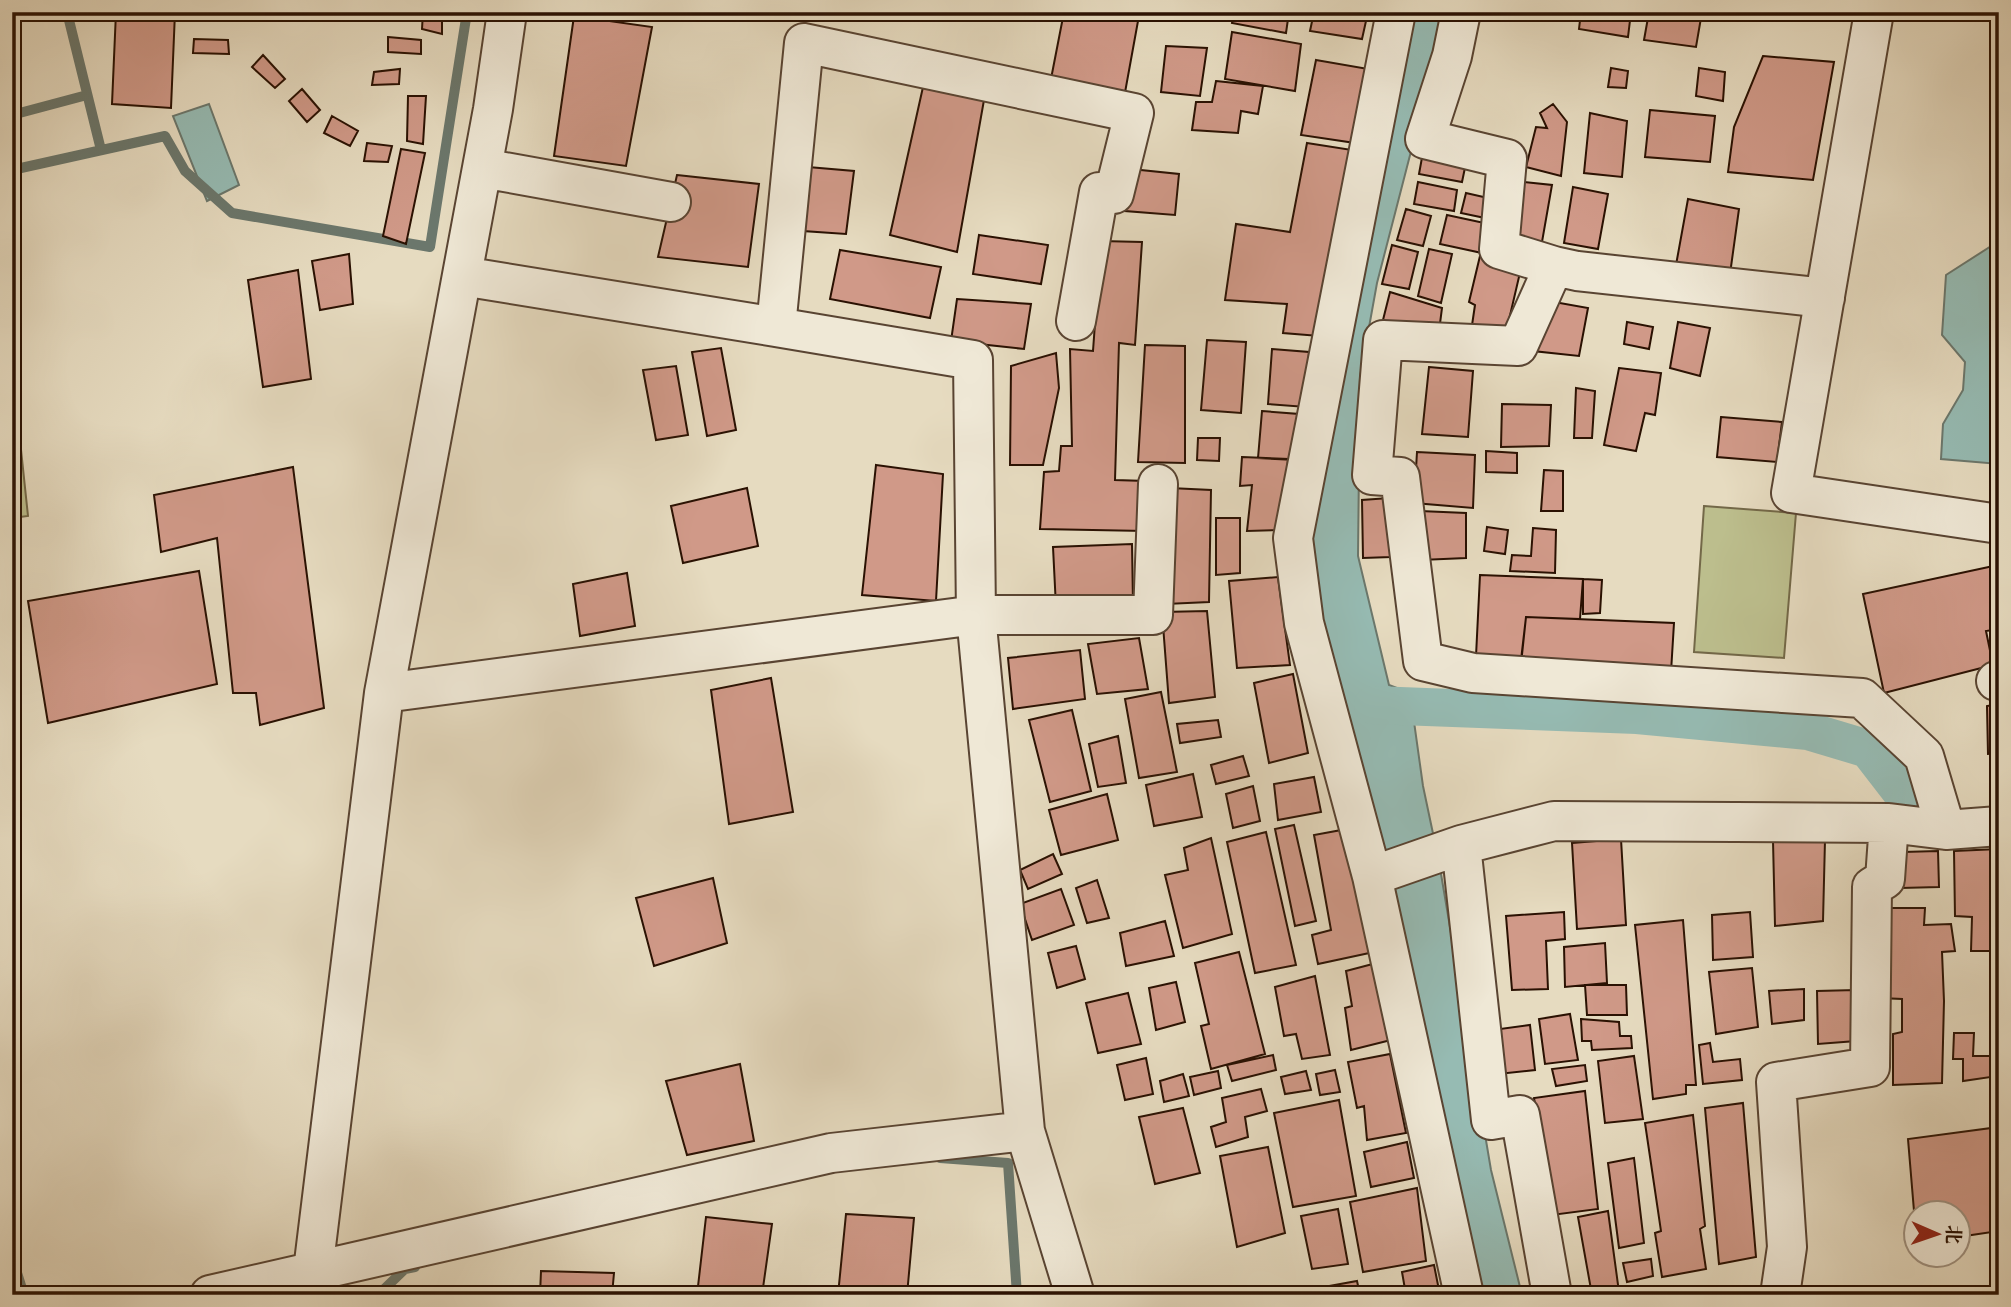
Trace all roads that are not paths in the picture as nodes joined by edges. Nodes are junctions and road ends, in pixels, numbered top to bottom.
1 (507, 12) edge
2 (1396, 12) edge
3 (1461, 12) edge
4 (1874, 12) edge
5 (482, 168) junction
6 (671, 202) dead end
7 (1554, 265) junction
8 (462, 276) junction
9 (1825, 298) junction
10 (1076, 321) dead end
11 (776, 327) junction
12 (1158, 484) dead end
13 (1999, 524) edge
14 (976, 615) junction
15 (384, 692) junction
16 (1889, 823) junction
17 (1999, 826) edge
18 (1946, 830) junction
19 (1461, 845) junction
20 (1372, 876) junction
21 (1026, 1131) junction
22 (311, 1283) edge
23 (210, 1295) edge
24 (1075, 1295) edge
25 (1464, 1295) edge
26 (1552, 1295) edge
27 (1780, 1295) edge

1 - 5 street
2 - 20 street
3 - 7 street
4 - 9 street
5 - 6 street
5 - 8 street
7 - 9 street
7 - 18 street
8 - 11 street
8 - 15 street
9 - 13 street
10 - 11 street
11 - 14 street
12 - 14 street
14 - 15 street
14 - 21 street
15 - 22 street
16 - 18 street
16 - 19 street
16 - 27 street
17 - 18 street
19 - 20 street
19 - 26 street
20 - 25 street
21 - 22 street
21 - 24 street
22 - 23 street

